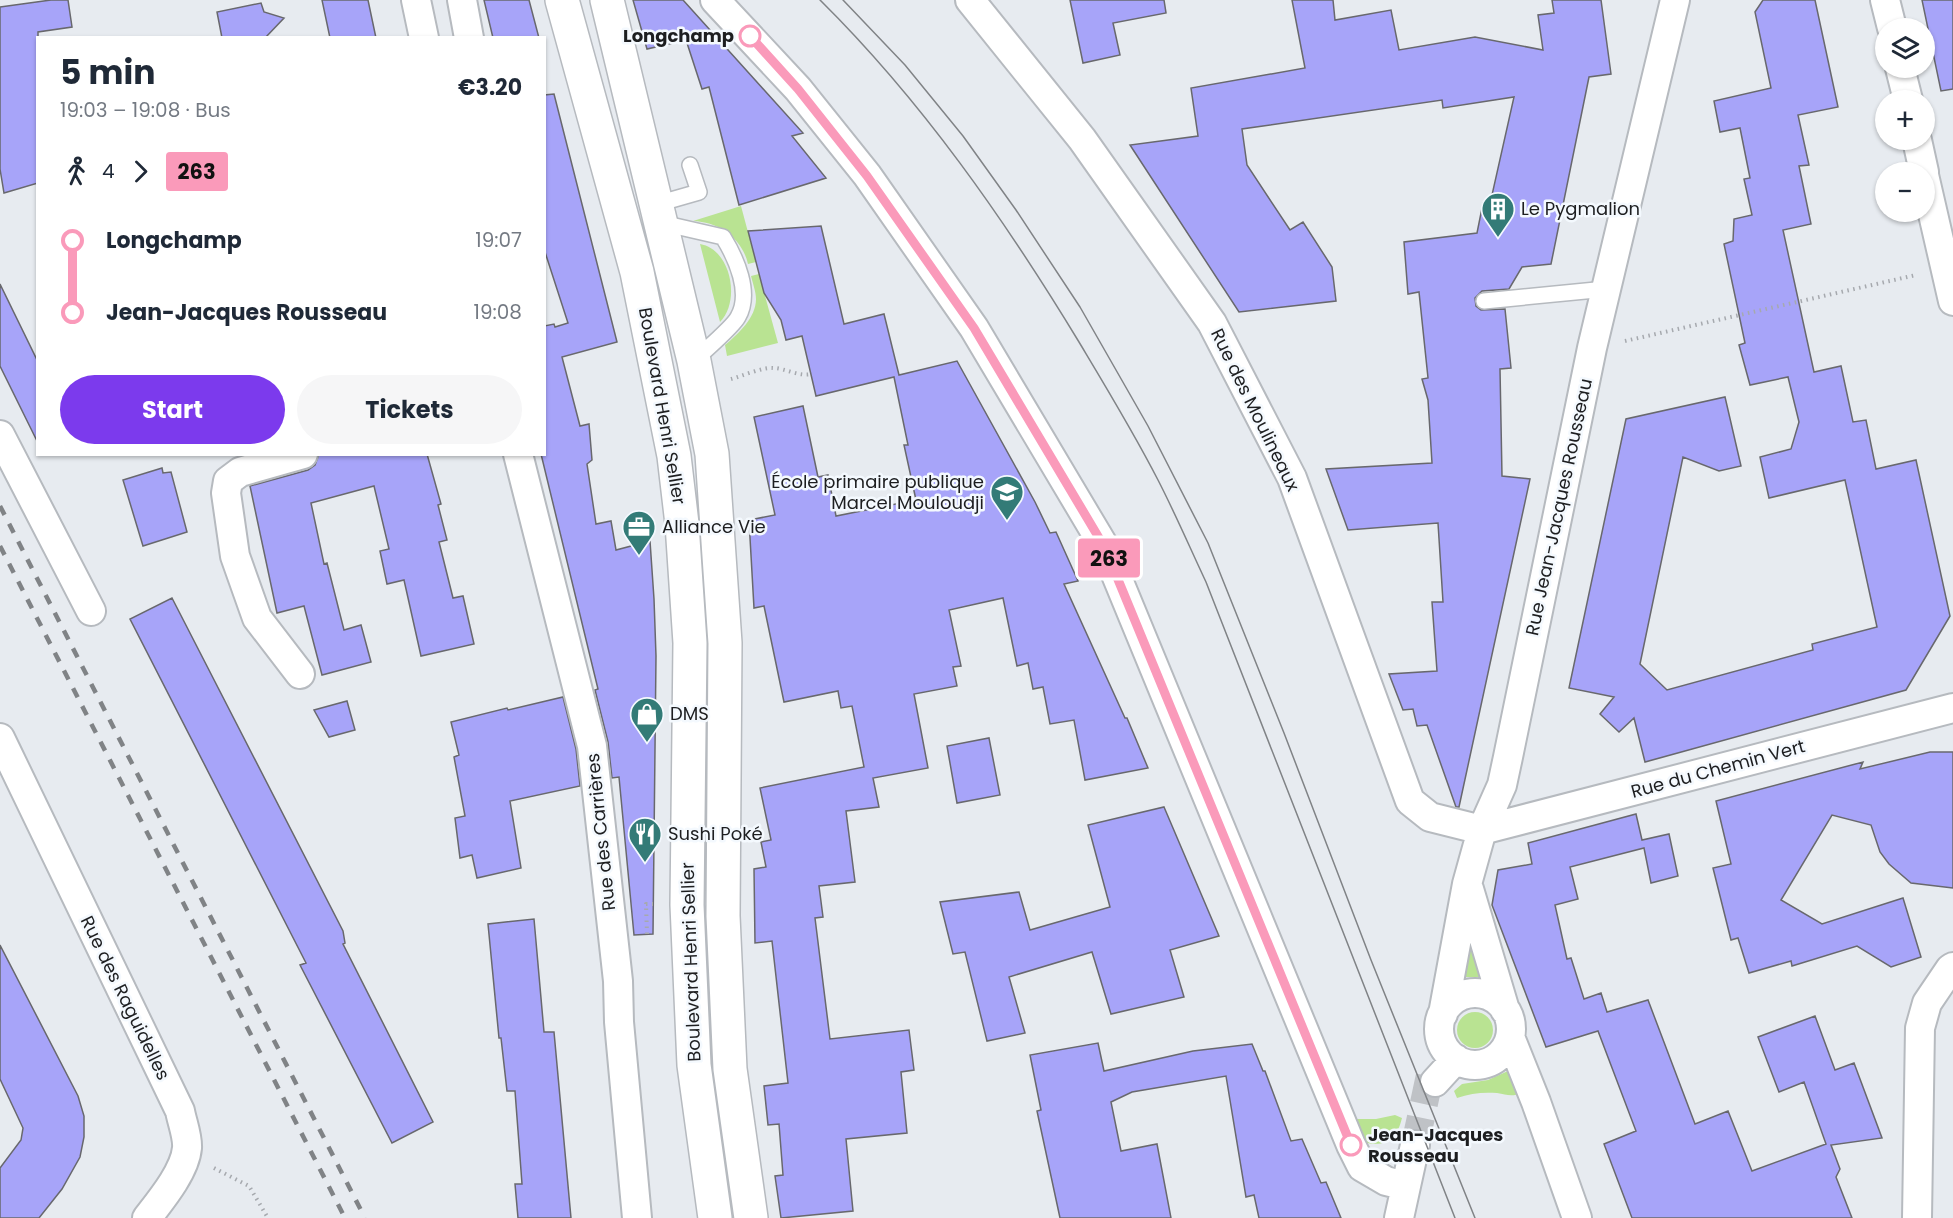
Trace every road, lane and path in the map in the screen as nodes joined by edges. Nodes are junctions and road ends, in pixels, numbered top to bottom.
1 (416, 0) edge
2 (462, 0) edge
3 (562, 0) edge
4 (607, 0) edge
5 (715, 0) edge
6 (970, 0) edge
7 (1675, 0) edge
8 (1885, 0) edge
9 (1890, 18) edge
10 (424, 36) edge
11 (469, 36) edge
12 (690, 165) dead end
13 (660, 213) junction
14 (1935, 222) edge
15 (1917, 274) dead end
16 (1606, 289) junction
17 (1484, 301) dead end
18 (1953, 301) edge
19 (1592, 348) junction
20 (697, 374) junction
21 (811, 374) dead end
22 (0, 435) edge
23 (296, 456) edge
24 (519, 456) edge
25 (91, 611) dead end
26 (300, 675) dead end
27 (1953, 708) edge
28 (3, 751) edge
29 (1482, 830) junction
30 (1467, 884) junction
31 (1953, 968) edge
32 (1508, 1024) junction
33 (1441, 1052) junction
34 (1415, 1145) tunnel mouth
35 (183, 1163) junction
36 (1406, 1186) junction
37 (147, 1218) edge
38 (268, 1218) edge
39 (637, 1218) edge
40 (715, 1218) edge
41 (751, 1218) edge
42 (1399, 1218) edge
43 (1577, 1218) edge
44 (1917, 1218) edge

1 - 10 street
2 - 11 street
3 - 40 main road, Boulevard Henri Sellier
4 - 13 main road, Boulevard Henri Sellier
5 - 36 street
6 - 29 street, Rue des Moulineaux
7 - 16 street, Rue Jean-Jacques Rousseau
8 - 9 street
12 - 13 lane
13 - 20 main road, Boulevard Henri Sellier
13 - 20 lane
14 - 18 street
15 - 19 path
16 - 17 lane
16 - 19 street, Rue Jean-Jacques Rousseau
19 - 29 street, Rue Jean-Jacques Rousseau
20 - 21 path
20 - 41 main road, Boulevard Henri Sellier
22 - 25 street
23 - 26 street
24 - 39 street, Rue des Carrières
27 - 29 street, Rue du Chemin Vert
28 - 35 street, Rue des Raguidelles
29 - 30 street, Rue Jean-Jacques Rousseau
30 - 32 street
30 - 33 street, Rue Jean-Jacques Rousseau
31 - 44 street
32 - 33 street
32 - 33 street
32 - 43 street
34 - 36 street
35 - 37 street
35 - 38 path
36 - 42 street

